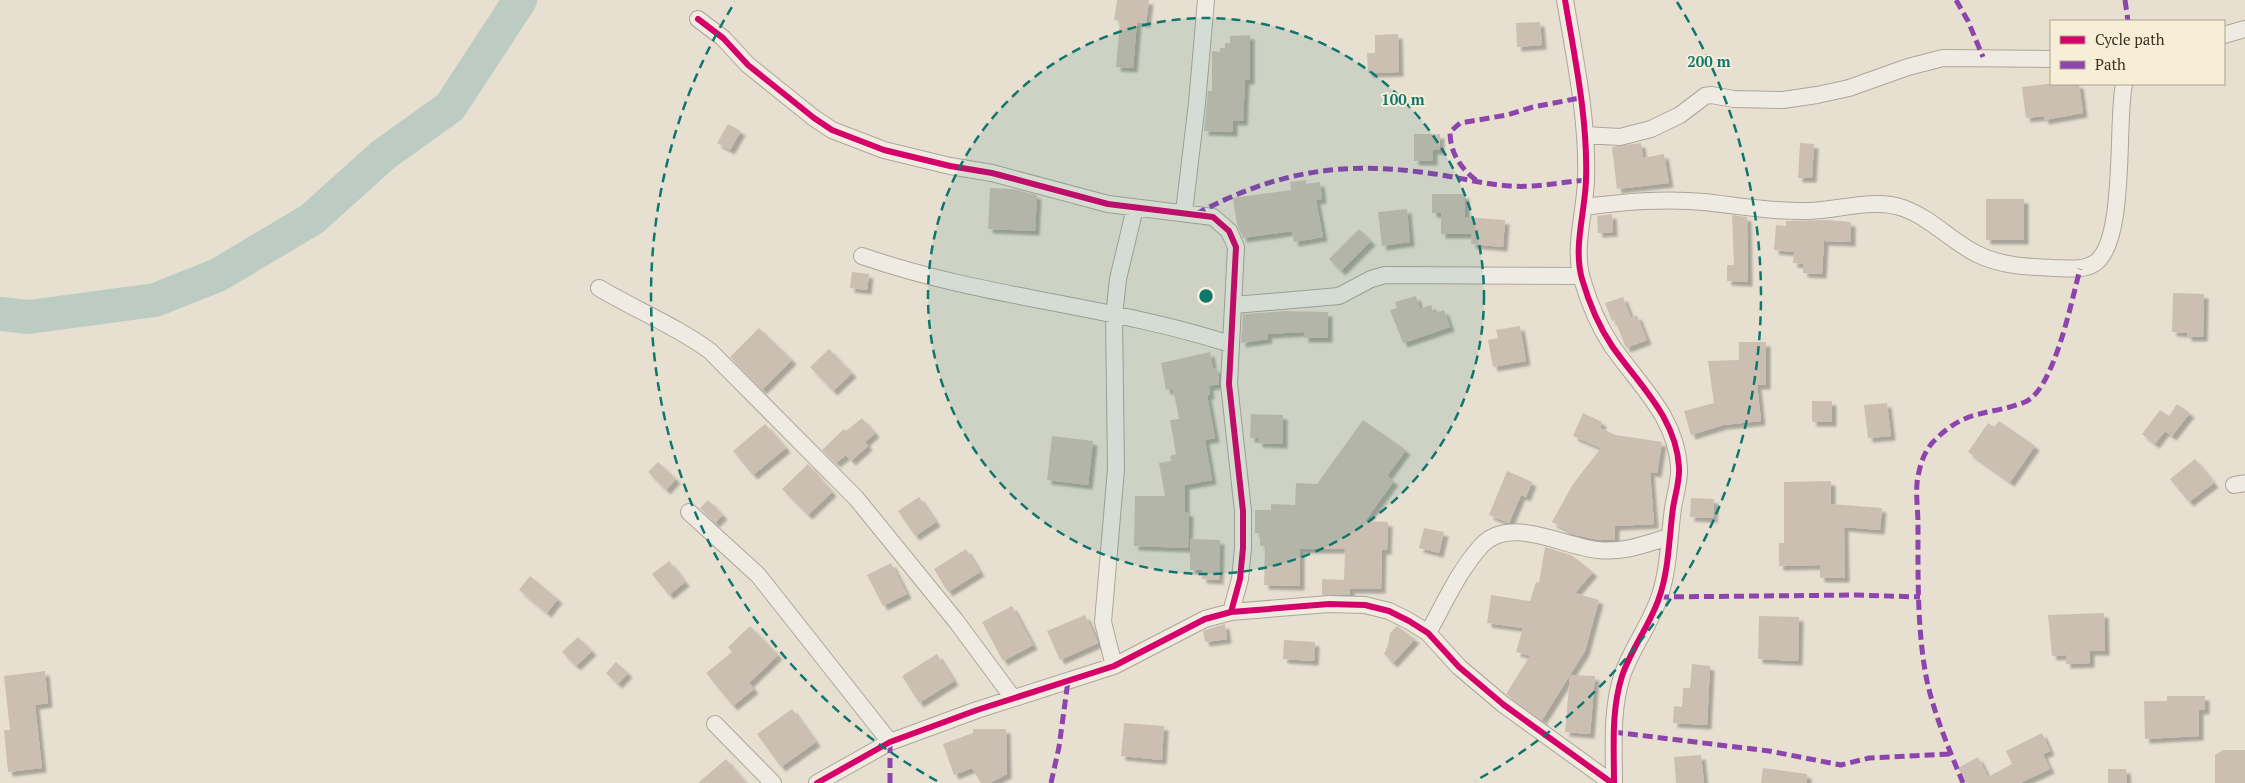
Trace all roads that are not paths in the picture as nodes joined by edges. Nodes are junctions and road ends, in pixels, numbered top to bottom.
1 (1206, 0) edge
2 (1565, 0) edge
3 (698, 19) dead end
4 (2245, 29) edge
5 (2225, 35) edge
6 (2050, 59) edge
7 (2124, 85) edge
8 (1585, 135) junction
9 (1584, 207) junction
10 (1135, 208) junction
11 (1184, 212) junction
12 (862, 256) dead end
13 (1581, 276) junction
14 (599, 288) dead end
15 (1234, 305) junction
16 (1114, 316) junction
17 (1230, 344) junction
18 (689, 512) dead end
19 (1669, 537) junction
20 (1231, 612) junction
21 (1428, 633) junction
22 (1114, 666) junction
23 (1014, 698) junction
24 (716, 724) dead end
25 (890, 742) junction
26 (773, 783) edge
27 (817, 783) edge
28 (1613, 783) edge

1 - 11 street
2 - 8 street
3 - 10 street
4 - 5 street
6 - 8 street
7 - 9 street
8 - 9 street
9 - 13 street
10 - 11 street
10 - 16 street
11 - 15 street
12 - 16 street
13 - 15 street
13 - 19 street
14 - 23 street
15 - 17 street
16 - 17 street
16 - 22 street
17 - 20 street
18 - 25 street
19 - 21 street
19 - 28 street
20 - 21 street
20 - 22 street
21 - 28 street
22 - 23 street
23 - 25 street
24 - 26 street
25 - 27 street

